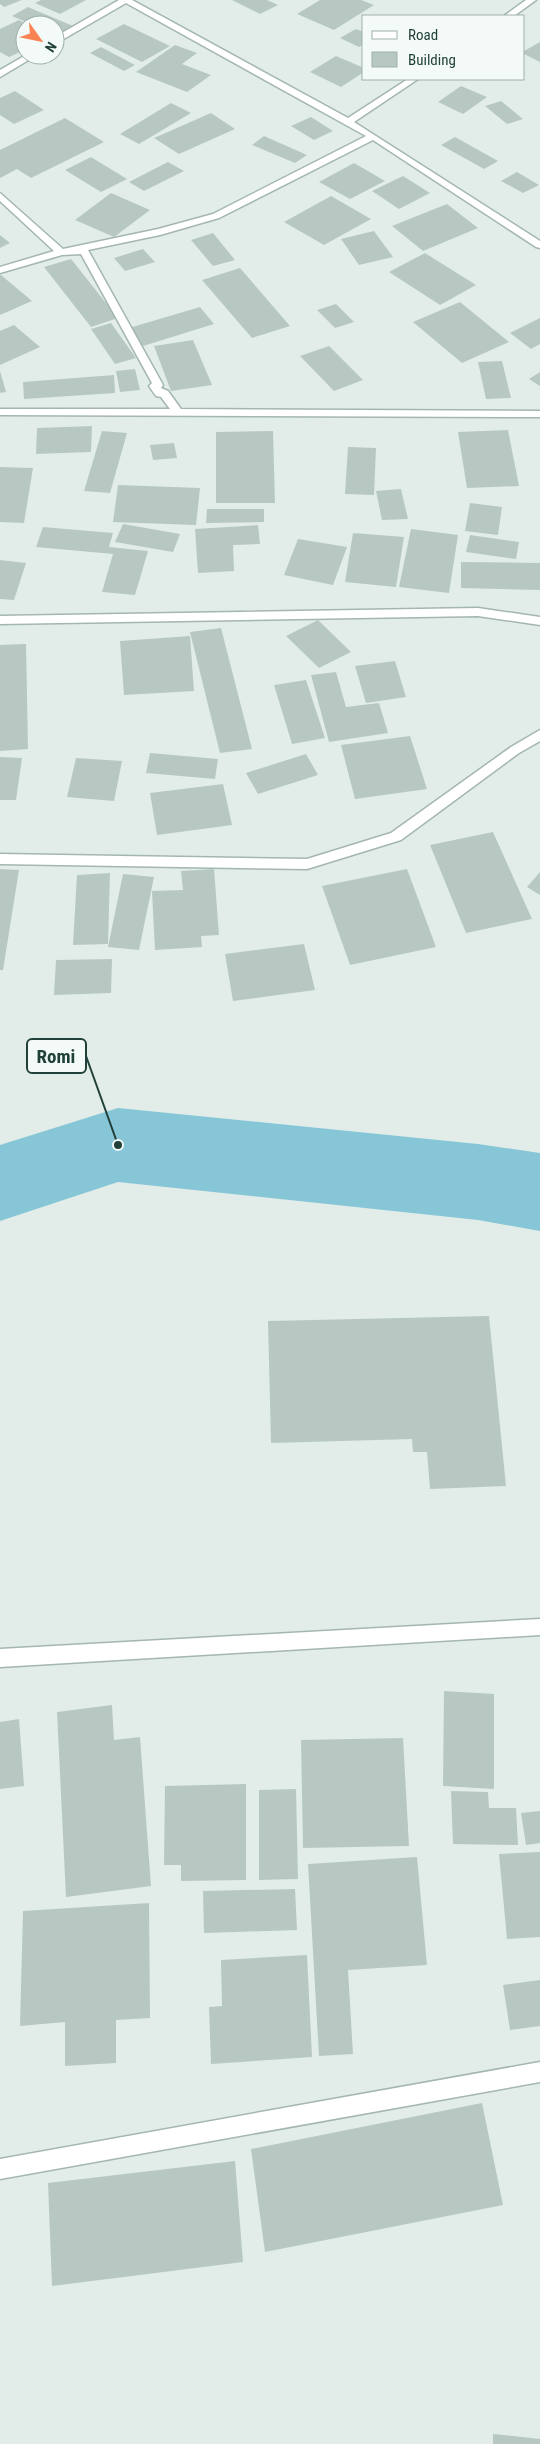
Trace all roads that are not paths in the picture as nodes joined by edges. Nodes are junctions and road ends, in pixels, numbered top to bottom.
1 (125, 0) edge
2 (532, 0) edge
3 (510, 15) edge
4 (65, 35) edge
5 (15, 65) edge
6 (0, 74) edge
7 (412, 80) edge
8 (348, 122) junction
9 (373, 136) junction
10 (0, 196) edge
11 (540, 245) edge
12 (61, 252) junction
13 (0, 270) edge
14 (0, 412) edge
15 (179, 414) junction
16 (540, 414) edge
17 (0, 620) edge
18 (540, 621) edge
19 (540, 735) edge
20 (0, 859) edge
21 (540, 1627) edge
22 (0, 1658) edge
23 (540, 2072) edge
24 (0, 2169) edge

1 - 4 street
1 - 8 street
2 - 3 street
5 - 6 street
7 - 8 street
8 - 9 street
9 - 11 street
9 - 12 street
10 - 12 street
12 - 13 street
12 - 15 street
14 - 15 street
15 - 16 street
17 - 18 street
19 - 20 street
21 - 22 street
23 - 24 street

